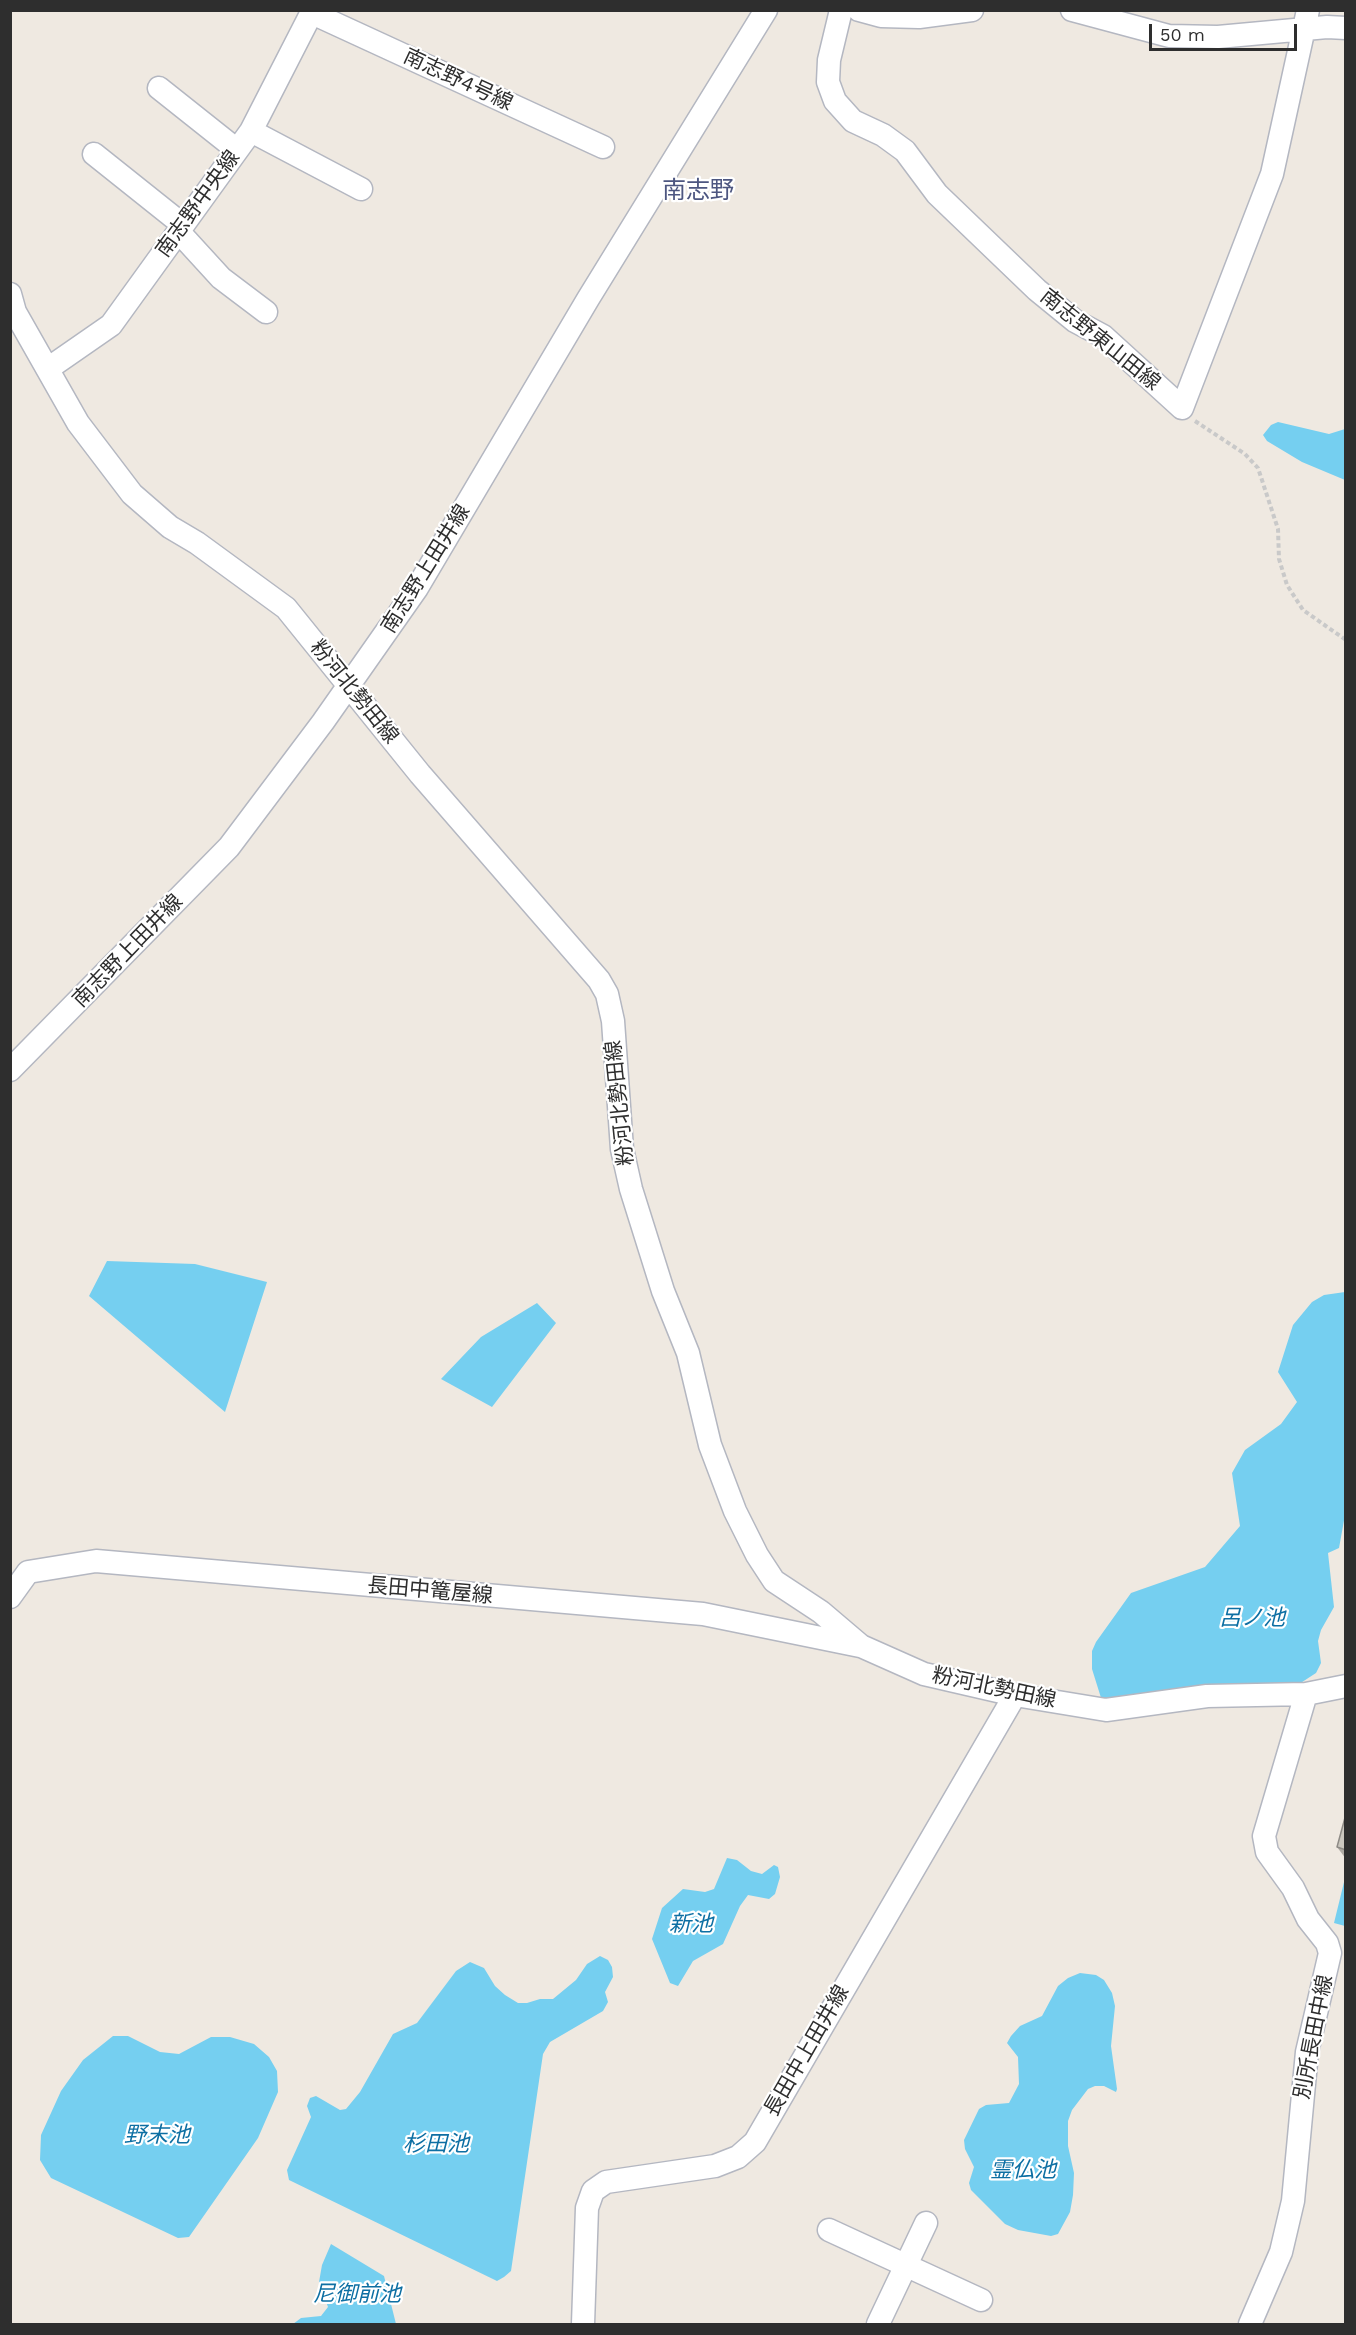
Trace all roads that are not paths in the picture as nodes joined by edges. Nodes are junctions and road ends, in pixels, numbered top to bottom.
1 (766, 10) edge
2 (841, 10) edge
3 (859, 10) edge
4 (972, 10) edge
5 (1072, 10) edge
6 (313, 12) edge
7 (1306, 19) edge
8 (1346, 28) edge
9 (159, 88) dead end
10 (251, 131) junction
11 (603, 147) dead end
12 (237, 150) junction
13 (94, 154) dead end
14 (361, 189) dead end
15 (181, 228) junction
16 (12, 307) edge
17 (266, 312) dead end
18 (49, 368) junction
19 (350, 686) junction
20 (10, 1070) edge
21 (10, 1597) edge
22 (861, 1646) junction
23 (1346, 1686) edge
24 (1306, 1694) junction
25 (1015, 1695) junction
26 (926, 2223) dead end
27 (829, 2230) dead end
28 (906, 2265) junction
29 (981, 2300) dead end
30 (583, 2325) edge
31 (878, 2325) edge
32 (1250, 2325) edge

1 - 19 street, 南志野上田井線
2 - 7 street, 南志野東山田線
3 - 4 street
5 - 7 street
6 - 10 street, 南志野中央線
6 - 11 street, 南志野4号線
7 - 8 street
9 - 12 street
10 - 12 street, 南志野中央線
10 - 14 street
12 - 15 street, 南志野中央線
13 - 15 street
15 - 17 street
15 - 18 street, 南志野中央線
16 - 18 street, 粉河北勢田線
18 - 19 street, 粉河北勢田線
19 - 20 street, 南志野上田井線
19 - 22 street, 粉河北勢田線
21 - 22 street, 長田中篭屋線
22 - 25 street, 粉河北勢田線
23 - 24 street, 粉河北勢田線
24 - 25 street, 粉河北勢田線
24 - 32 street, 別所長田中線
25 - 30 street, 長田中上田井線
26 - 28 street
27 - 28 street
28 - 29 street
28 - 31 street

